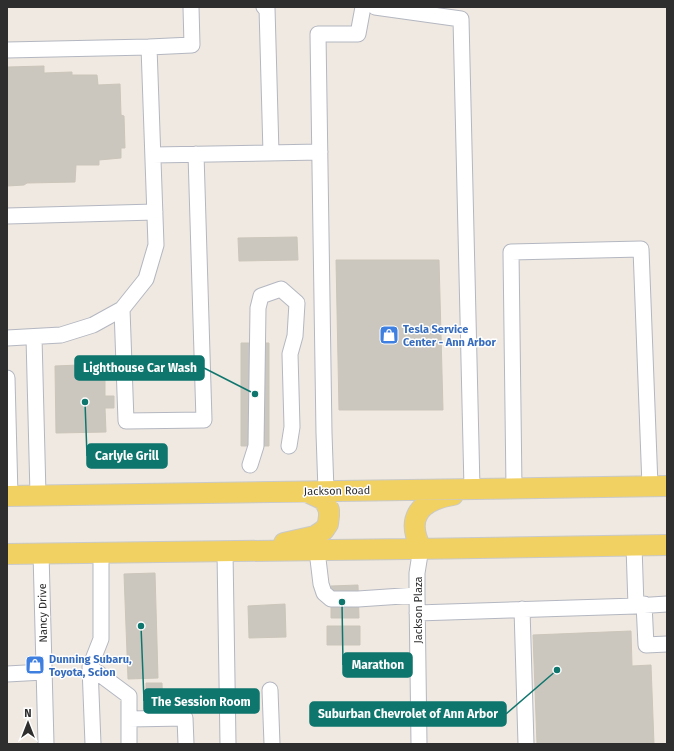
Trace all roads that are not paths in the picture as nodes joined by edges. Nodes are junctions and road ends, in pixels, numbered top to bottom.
1 (190, 7) edge
2 (264, 7) edge
3 (363, 7) edge
4 (375, 7) edge
5 (149, 47) junction
6 (7, 50) edge
7 (320, 152) junction
8 (271, 153) junction
9 (196, 154) junction
10 (153, 155) junction
11 (155, 212) junction
12 (7, 216) edge
13 (122, 309) junction
14 (34, 337) junction
15 (7, 338) edge
16 (7, 378) edge
17 (289, 446) dead end
18 (250, 465) dead end
19 (658, 486) edge
20 (481, 488) junction
21 (514, 488) junction
22 (317, 491) junction
23 (38, 495) junction
24 (8, 496) edge
25 (634, 546) junction
26 (667, 546) edge
27 (421, 548) junction
28 (317, 551) junction
29 (225, 552) junction
30 (249, 552) junction
31 (101, 553) junction
32 (7, 554) edge
33 (41, 554) junction
34 (417, 595) junction
35 (667, 604) edge
36 (640, 605) junction
37 (522, 609) junction
38 (417, 612) junction
39 (667, 644) edge
40 (90, 666) junction
41 (44, 672) junction
42 (7, 674) edge
43 (270, 690) dead end
44 (129, 719) junction
45 (46, 744) edge
46 (92, 744) edge
47 (129, 744) edge
48 (186, 744) edge
49 (228, 744) edge
50 (272, 744) edge
51 (419, 744) edge
52 (526, 744) edge

1 - 5 street
2 - 8 street
3 - 7 street
4 - 20 street
5 - 6 street
5 - 10 street
7 - 8 street
7 - 22 street
8 - 9 street
9 - 10 street
9 - 13 street
10 - 11 street
11 - 12 street
11 - 13 street
13 - 14 street
14 - 15 street
14 - 23 street
16 - 24 street
17 - 18 street
19 - 21 main road, Jackson Road
19 - 21 street
20 - 21 main road, Jackson Road
20 - 22 main road, Jackson Road
20 - 27 main road
22 - 23 main road, Jackson Road
22 - 30 main road
23 - 24 main road, Jackson Road
25 - 26 main road
25 - 27 main road
25 - 36 street
27 - 28 main road
27 - 34 street, Jackson Plaza
28 - 30 main road
28 - 34 street
29 - 30 main road
29 - 31 main road
29 - 49 street
31 - 33 main road
31 - 40 street
32 - 33 main road
33 - 41 street, Nancy Drive
34 - 38 street, Jackson Plaza
35 - 36 street
36 - 37 street
36 - 39 street
37 - 38 street
37 - 52 street
38 - 51 street, Jackson Plaza
40 - 44 street
40 - 46 street
41 - 42 street
41 - 45 street, Nancy Drive
43 - 50 street
44 - 47 street
44 - 48 street

